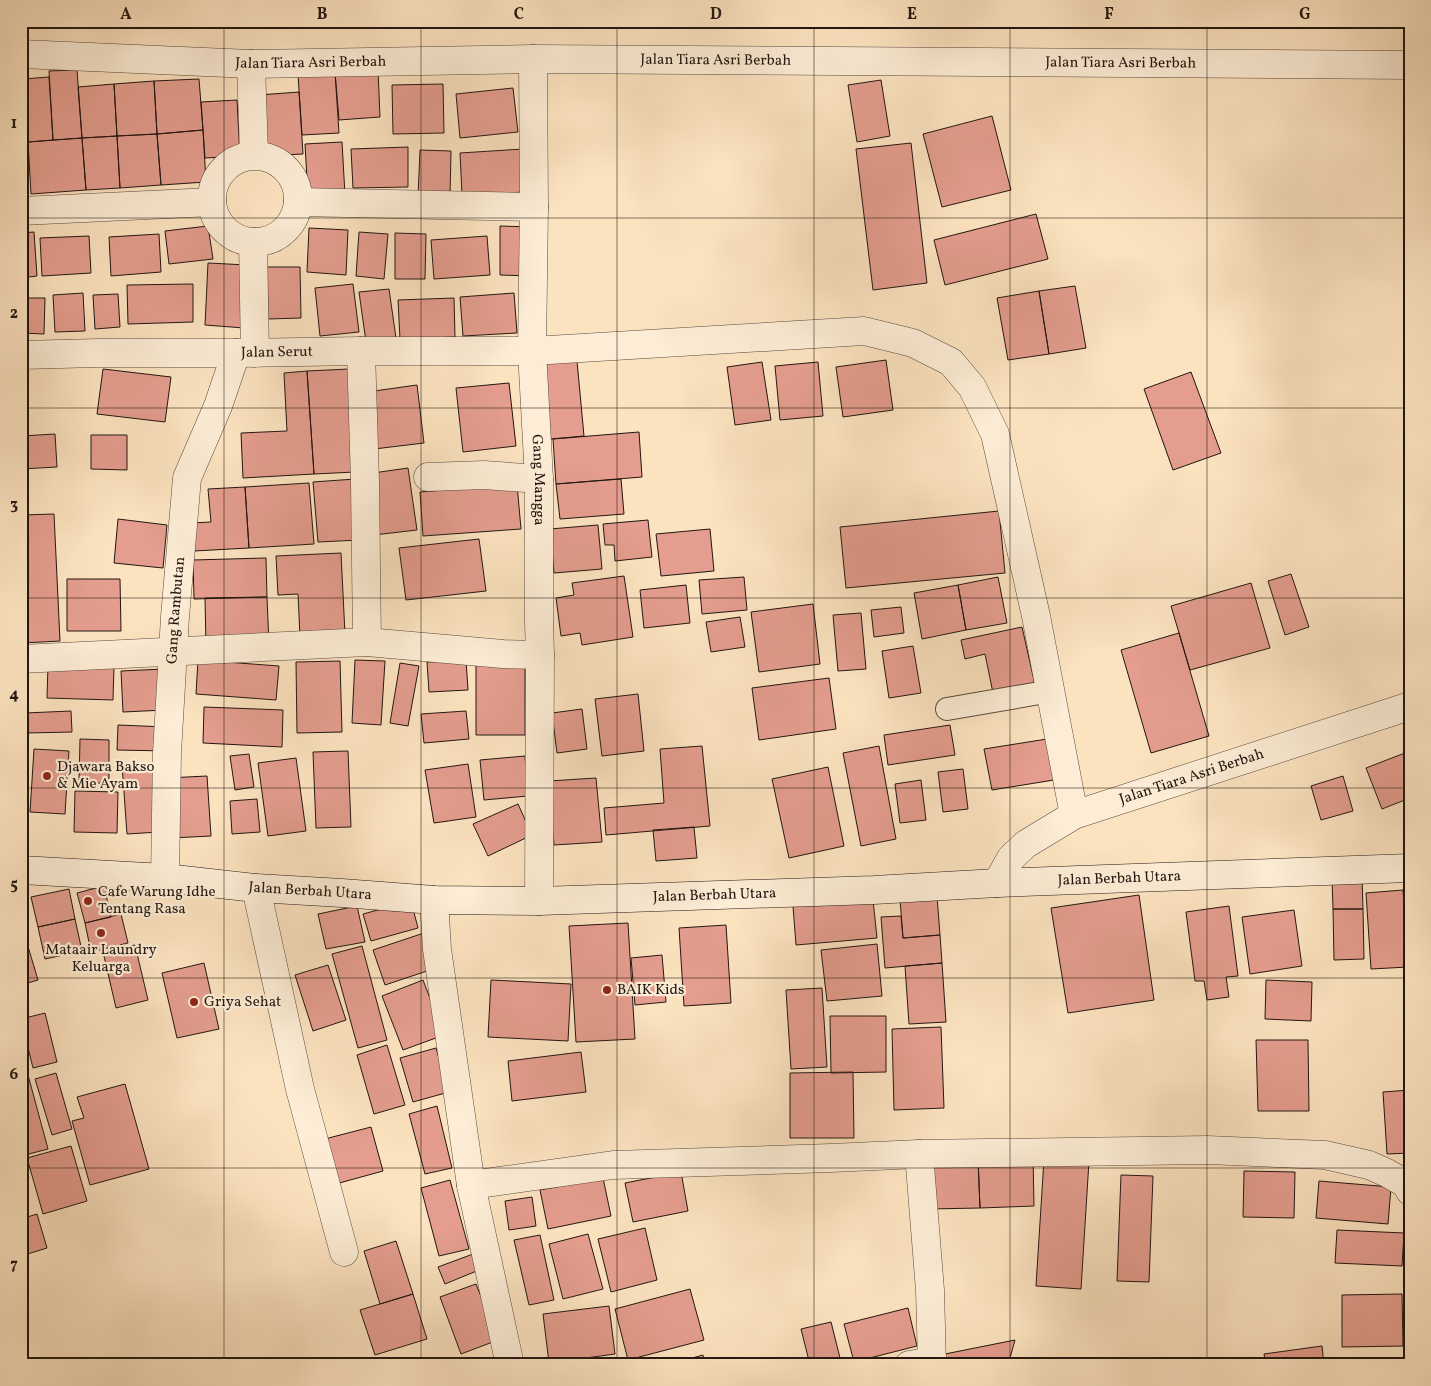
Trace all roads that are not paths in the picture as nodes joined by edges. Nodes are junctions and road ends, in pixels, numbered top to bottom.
1 (21, 54) edge
2 (533, 59) junction
3 (251, 64) junction
4 (1410, 65) edge
5 (254, 155) junction
6 (212, 202) junction
7 (298, 202) junction
8 (534, 207) junction
9 (21, 211) edge
10 (253, 242) junction
11 (361, 351) junction
12 (532, 351) junction
13 (245, 353) junction
14 (21, 356) edge
15 (428, 477) dead end
16 (539, 479) junction
17 (367, 642) junction
18 (173, 652) junction
19 (540, 655) junction
20 (21, 659) edge
21 (1051, 691) junction
22 (1410, 706) edge
23 (948, 709) dead end
24 (1074, 815) junction
25 (1410, 868) edge
26 (21, 870) edge
27 (165, 878) junction
28 (998, 883) junction
29 (256, 888) junction
30 (434, 900) junction
31 (539, 902) junction
32 (919, 1154) junction
33 (471, 1185) junction
34 (1410, 1191) edge
35 (344, 1252) dead end
36 (925, 1363) edge
37 (510, 1365) edge

1 - 3 street, Jalan Tiara Asri Berbah
2 - 3 street, Jalan Tiara Asri Berbah
2 - 4 street, Jalan Tiara Asri Berbah
2 - 8 street, Gang Mangga
3 - 5 street
5 - 6 street
5 - 7 street
6 - 9 street
6 - 10 street
7 - 8 street
7 - 10 street
8 - 12 street, Gang Mangga
10 - 13 street, Gang Rambutan
11 - 12 street, Jalan Serut
11 - 13 street, Jalan Serut
11 - 17 street
12 - 16 street, Gang Mangga
12 - 21 street, Jalan Serut
13 - 14 street, Jalan Serut
13 - 18 street, Gang Rambutan
15 - 16 street
16 - 19 street, Gang Mangga
17 - 18 street
17 - 19 street
18 - 20 street
18 - 27 street, Gang Rambutan
19 - 31 street, Gang Mangga
21 - 23 lane
21 - 24 street, Jalan Serut
22 - 24 street, Jalan Tiara Asri Berbah
24 - 28 street, Jalan Tiara Asri Berbah
25 - 28 street, Jalan Berbah Utara
26 - 27 street, Jalan Berbah Utara
27 - 29 street, Jalan Berbah Utara
28 - 31 street, Jalan Berbah Utara
29 - 30 street, Jalan Berbah Utara
29 - 35 street
30 - 31 street, Jalan Berbah Utara
30 - 33 street
32 - 33 street
32 - 34 street
32 - 36 street
33 - 37 street

